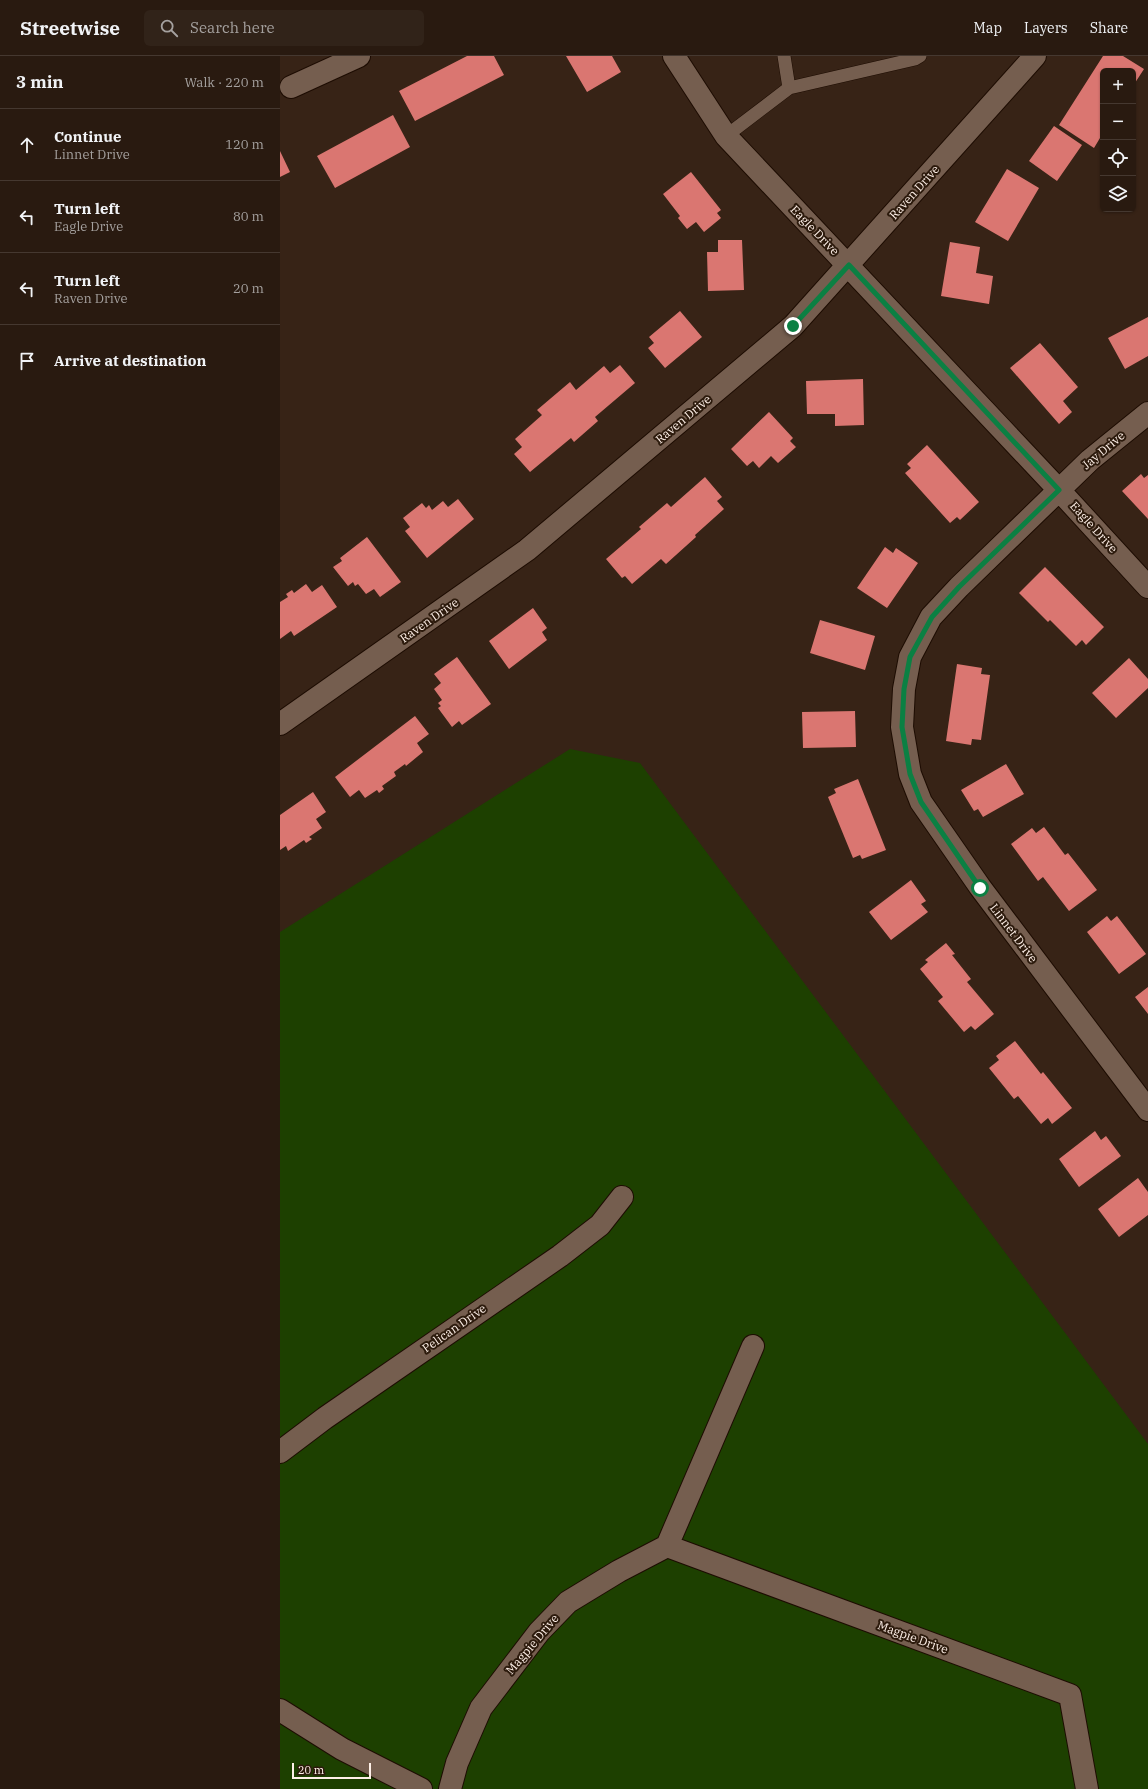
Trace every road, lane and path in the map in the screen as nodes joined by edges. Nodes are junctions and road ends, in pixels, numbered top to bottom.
1 (359, 56) edge
2 (674, 56) edge
3 (784, 56) edge
4 (920, 56) edge
5 (1035, 56) edge
6 (291, 87) dead end
7 (790, 88) junction
8 (726, 136) junction
9 (849, 265) junction
10 (1148, 413) edge
11 (1059, 490) junction
12 (1148, 587) edge
13 (280, 724) edge
14 (1148, 1110) edge
15 (622, 1197) dead end
16 (753, 1346) dead end
17 (280, 1452) edge
18 (667, 1546) junction
19 (280, 1710) edge
20 (421, 1789) edge
21 (450, 1789) edge
22 (1087, 1789) edge

1 - 6 street
2 - 8 street, Eagle Drive
3 - 7 lane
4 - 7 lane
5 - 9 street, Raven Drive
7 - 8 lane
8 - 9 street, Eagle Drive
9 - 11 street, Eagle Drive
9 - 13 street, Raven Drive
10 - 11 street, Jay Drive
11 - 12 street, Eagle Drive
11 - 14 street, Linnet Drive
15 - 17 street, Pelican Drive
16 - 18 street
18 - 21 street, Magpie Drive
18 - 22 street, Magpie Drive
19 - 20 street

